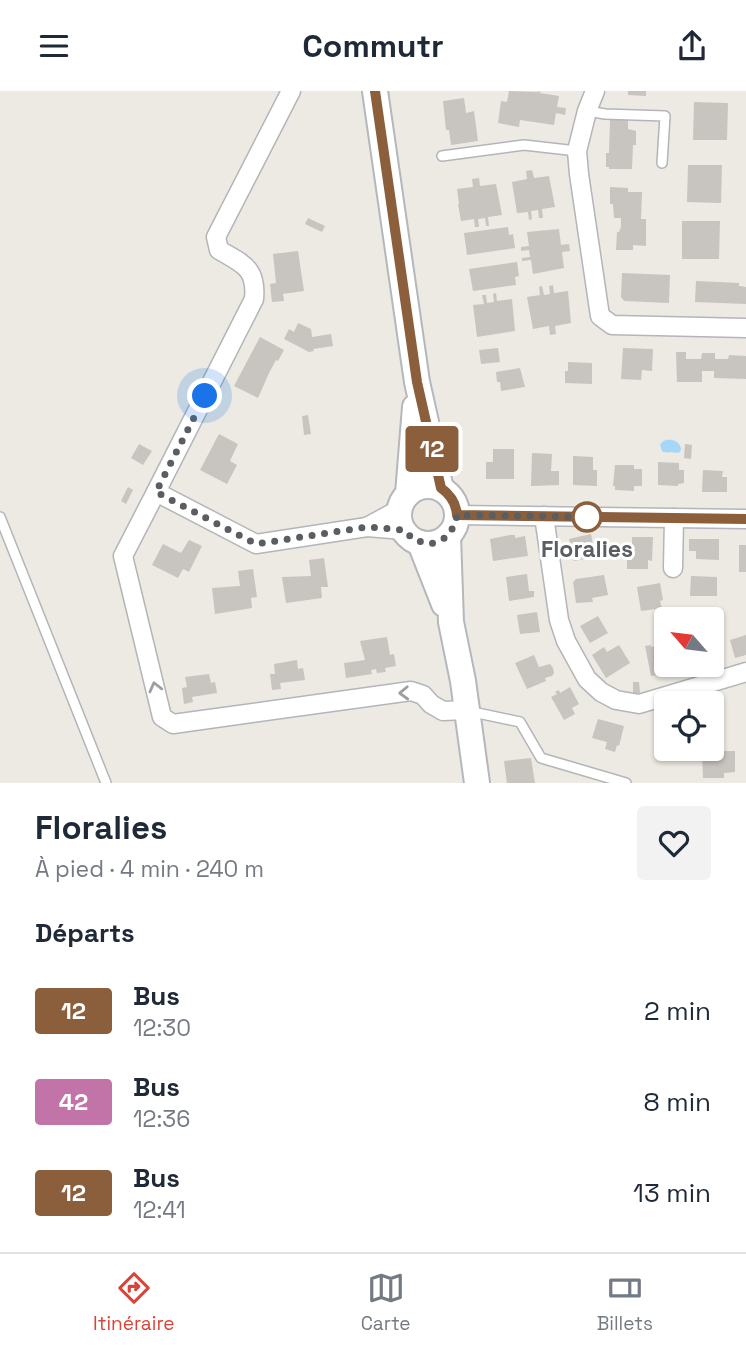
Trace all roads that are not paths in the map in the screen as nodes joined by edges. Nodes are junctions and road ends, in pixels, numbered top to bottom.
1 (291, 91) edge
2 (375, 91) edge
3 (595, 91) edge
4 (587, 111) junction
5 (578, 151) junction
6 (442, 156) dead end
7 (662, 163) dead end
8 (746, 328) edge
9 (417, 382) junction
10 (441, 488) junction
11 (156, 492) junction
12 (544, 516) junction
13 (0, 517) edge
14 (674, 518) junction
15 (408, 519) junction
16 (746, 519) edge
17 (452, 526) junction
18 (673, 568) dead end
19 (451, 622) junction
20 (746, 672) edge
21 (466, 710) junction
22 (106, 783) edge
23 (477, 783) edge
24 (626, 783) edge

1 - 11 street
2 - 9 main road
3 - 4 street
4 - 5 street
4 - 7 lane
5 - 6 lane
5 - 8 street
9 - 10 main road
9 - 15 main road
10 - 15 main road
10 - 17 main road
11 - 15 street
21 -> 11 street
12 - 14 street
12 - 17 street
12 - 20 street
13 - 22 lane
14 - 16 street
14 - 18 street
15 - 17 main road
15 - 19 main road
17 - 19 main road
19 - 21 main road
21 - 23 main road
21 - 24 lane

